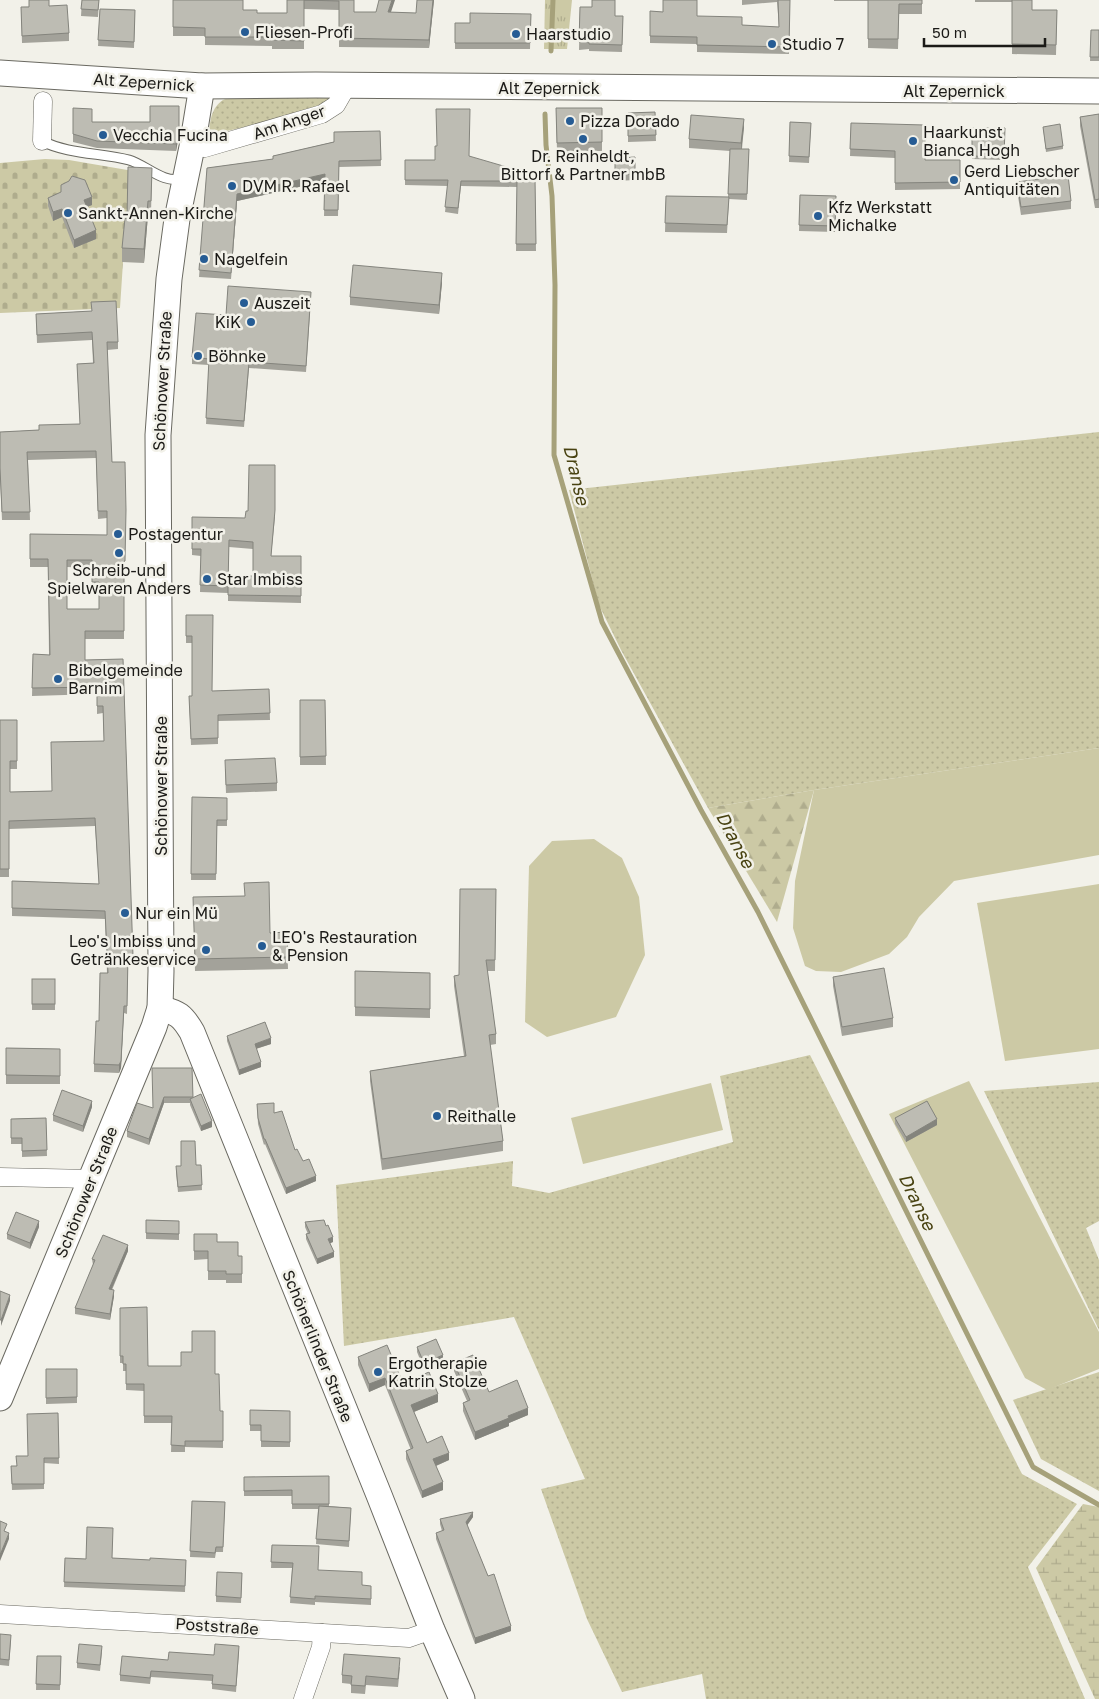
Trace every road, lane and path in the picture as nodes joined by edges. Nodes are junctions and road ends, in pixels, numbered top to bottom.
1 (0, 73) edge
2 (202, 86) junction
3 (347, 86) junction
4 (1099, 92) edge
5 (43, 101) dead end
6 (42, 142) joint
7 (192, 147) junction
8 (185, 177) junction
9 (160, 1008) junction
10 (0, 1177) edge
11 (91, 1179) junction
12 (0, 1398) edge
13 (0, 1614) edge
14 (432, 1630) junction
15 (322, 1633) junction
16 (303, 1699) edge
17 (462, 1699) edge

1 - 2 street, Alt Zepernick
2 - 3 street, Alt Zepernick
2 - 7 street, Schönower Straße
3 - 4 street, Alt Zepernick
3 - 7 street, Am Anger
5 - 6 street
6 - 8 lane
7 - 8 street, Schönower Straße
8 - 9 street, Schönower Straße
9 - 11 street, Schönower Straße
9 - 14 street, Schönerlinder Straße
10 - 11 street
11 - 12 street, Schönower Straße
13 - 15 street, Poststraße
14 - 15 street, Poststraße
14 - 17 street, Schönerlinder Straße
15 - 16 street

